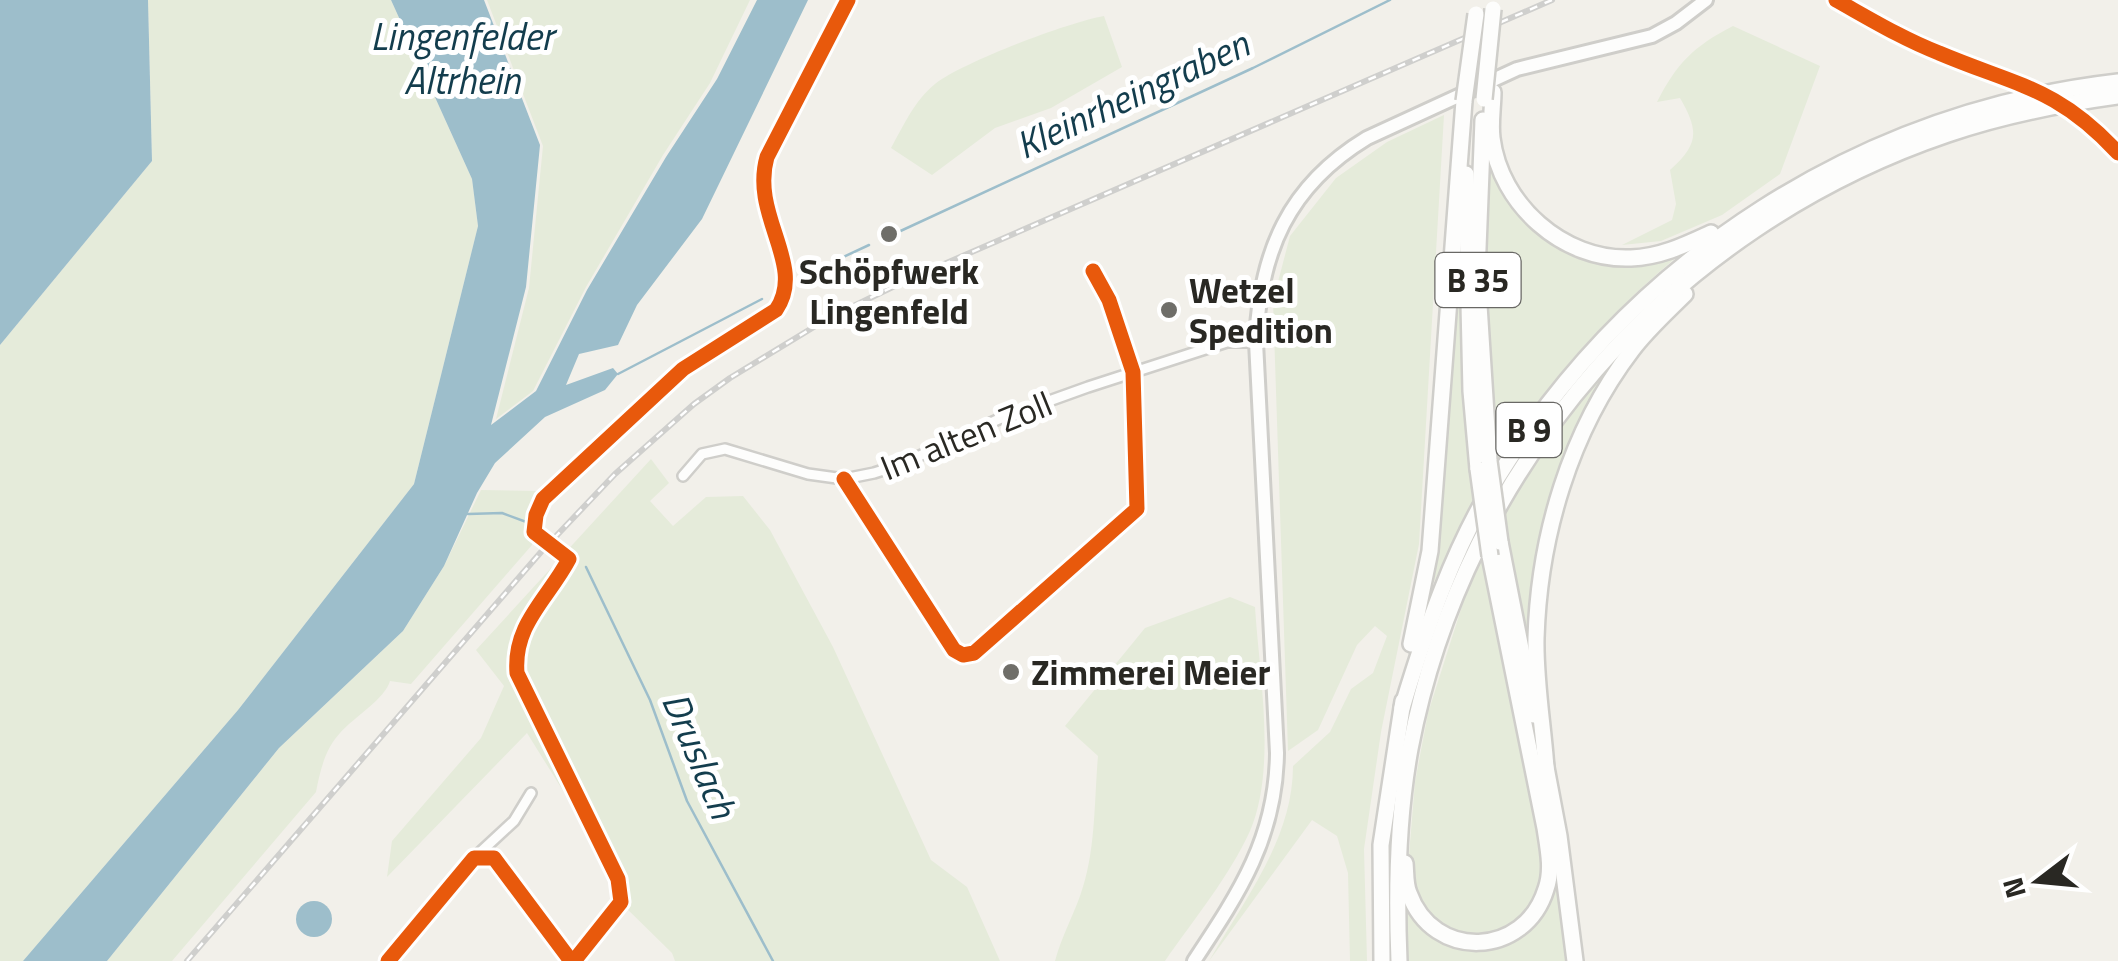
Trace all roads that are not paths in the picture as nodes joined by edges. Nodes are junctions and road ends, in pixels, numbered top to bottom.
1 (1706, 0) edge
2 (1836, 0) edge
3 (1494, 4) edge
4 (1477, 7) edge
5 (2118, 82) edge
6 (2118, 96) edge
7 (1478, 98) junction
8 (2118, 153) edge
9 (1747, 216) junction
10 (1708, 262) junction
11 (1093, 271) dead end
12 (1256, 342) junction
13 (1133, 372) junction
14 (682, 476) dead end
15 (844, 479) junction
16 (1495, 549) junction
17 (1402, 708) junction
18 (1546, 768) junction
19 (531, 793) dead end
20 (1401, 809) junction
21 (474, 858) junction
22 (621, 902) dead end
23 (388, 961) edge
24 (572, 961) edge
25 (1194, 961) edge
26 (1380, 961) edge
27 (1399, 961) edge
28 (1575, 961) edge

1 - 12 main road
2 - 8 street, bridge
3 - 7 highway, B 35, bridge
4 - 7 highway, bridge
5 - 9 highway, B 9
6 - 10 highway, B 9
7 - 9 highway
7 - 16 highway, B 35, bridge
7 - 17 highway
9 - 17 highway, B 9
10 - 18 highway
10 - 20 highway, B 9
11 - 13 street
12 - 13 street, Im alten Zoll
12 - 25 main road
13 - 15 street, Im alten Zoll
13 - 15 street
14 - 15 street, Im alten Zoll
16 - 18 highway, B 35
16 - 20 highway
17 - 26 highway, B 9
18 - 28 highway, B 35
19 - 21 street
20 - 27 highway, B 9
21 - 23 street
21 - 24 street
22 - 24 street

